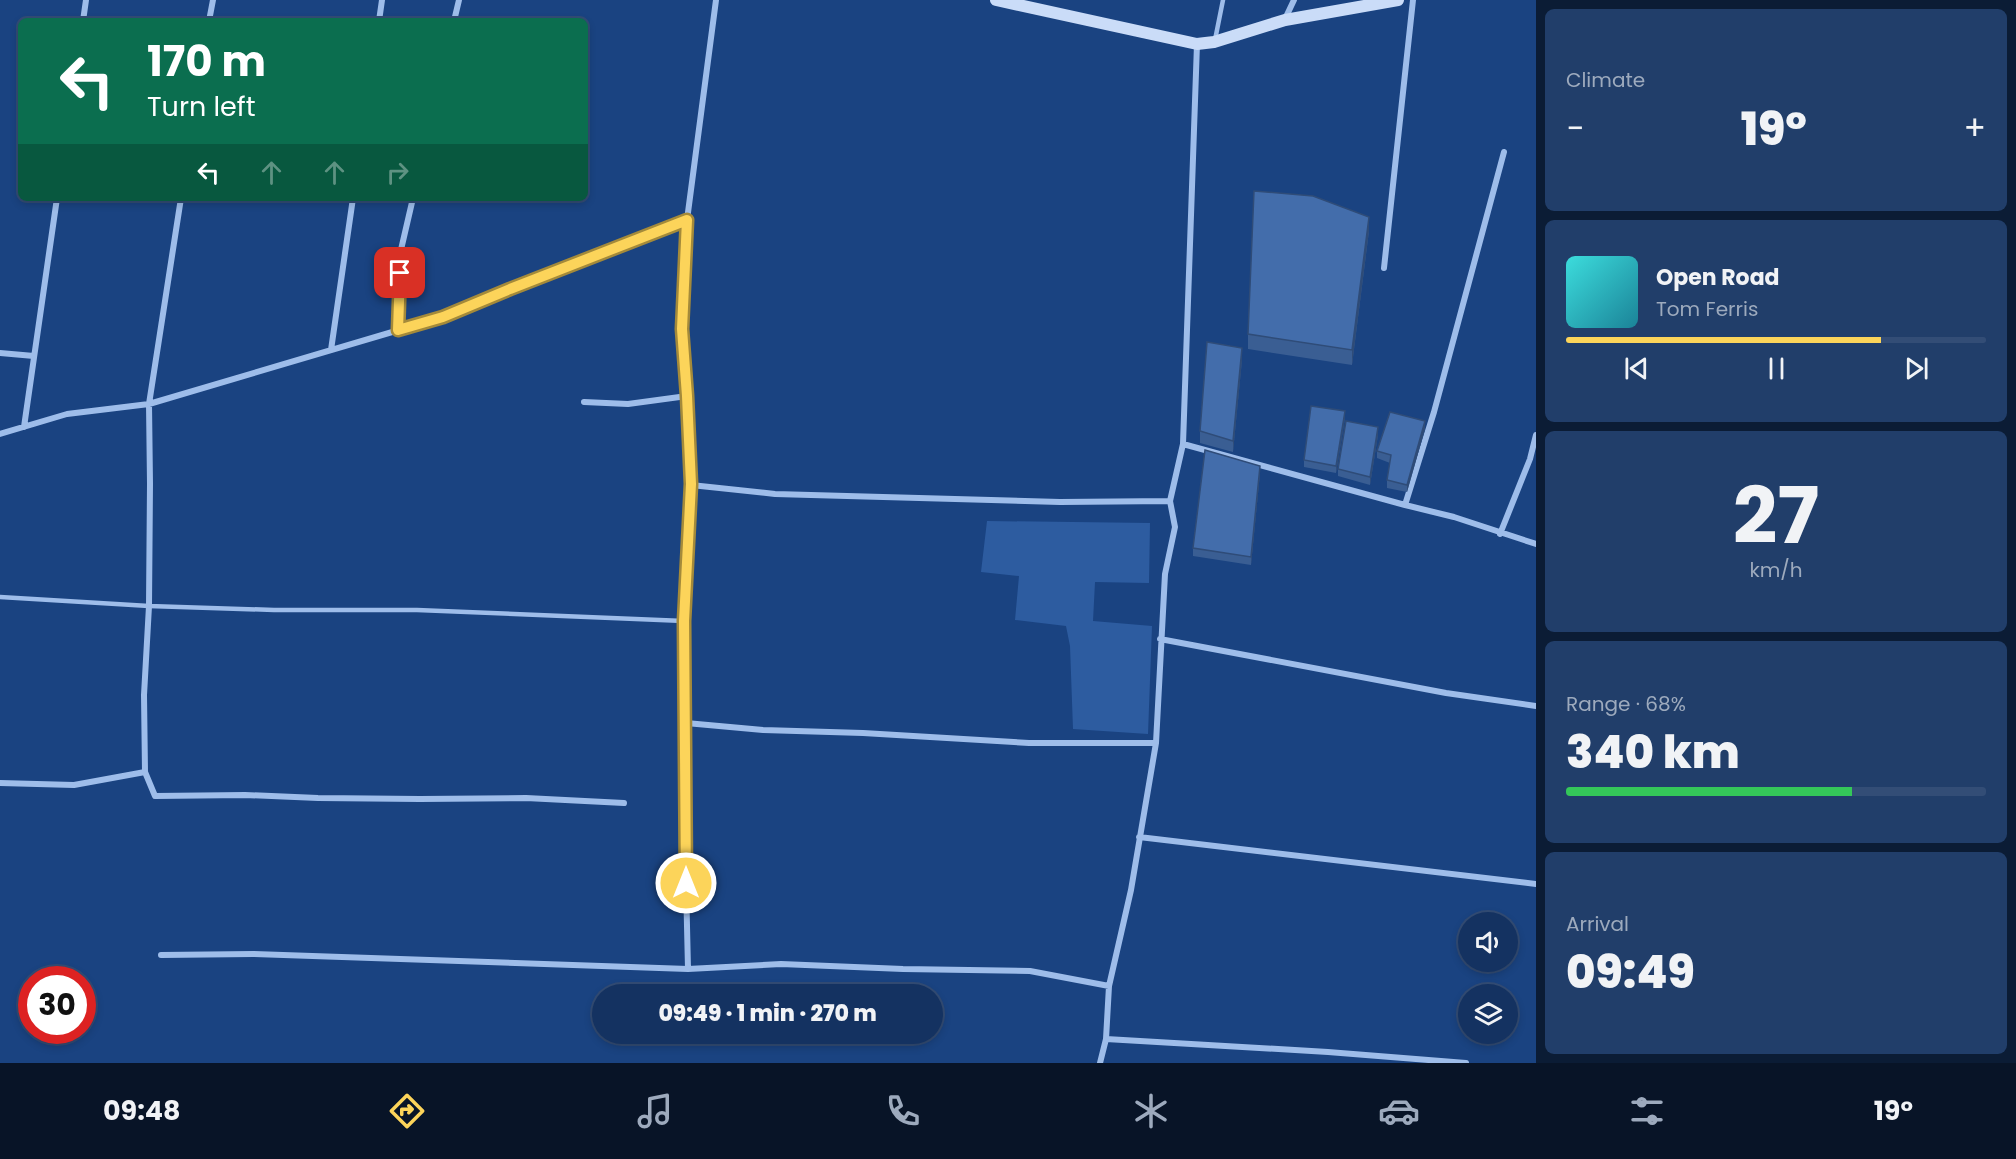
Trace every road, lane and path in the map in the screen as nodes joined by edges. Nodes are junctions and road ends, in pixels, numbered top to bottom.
1 (86, 0) edge
2 (213, 0) edge
3 (382, 0) edge
4 (459, 0) edge
5 (716, 0) edge
6 (996, 0) edge
7 (1223, 0) edge
8 (1294, 0) edge
9 (1398, 0) edge
10 (1413, 0) edge
11 (1040, 5) edge
12 (83, 18) edge
13 (210, 18) edge
14 (379, 18) edge
15 (455, 18) edge
16 (1285, 20) junction
17 (1214, 42) junction
18 (1197, 44) junction
19 (1504, 152) dead end
20 (57, 201) edge
21 (181, 201) edge
22 (353, 201) edge
23 (412, 201) edge
24 (687, 220) junction
25 (1384, 268) dead end
26 (398, 330) junction
27 (331, 350) junction
28 (0, 353) edge
29 (34, 356) junction
30 (687, 396) junction
31 (584, 402) dead end
32 (148, 404) junction
33 (24, 427) junction
34 (0, 434) edge
35 (1536, 435) edge
36 (1183, 444) junction
37 (691, 484) junction
38 (1170, 501) junction
39 (1405, 505) junction
40 (1500, 534) junction
41 (1536, 544) edge
42 (0, 597) edge
43 (148, 606) junction
44 (684, 621) junction
45 (1160, 639) junction
46 (1536, 706) edge
47 (686, 723) junction
48 (1156, 743) junction
49 (145, 772) junction
50 (0, 783) edge
51 (624, 803) dead end
52 (1139, 837) junction
53 (1536, 884) edge
54 (161, 955) dead end
55 (688, 969) junction
56 (1109, 986) junction
57 (1107, 1039) junction
58 (1100, 1063) edge
59 (1466, 1063) edge

1 - 12 street
2 - 13 street
3 - 14 street
4 - 15 street
5 - 24 street
6 - 11 main road
7 - 17 lane
8 - 16 street
9 - 16 main road
10 - 25 street
11 - 18 main road
16 - 17 main road
17 - 18 main road
18 - 36 street
19 - 39 street
20 - 29 street
21 - 32 street
22 - 27 street
23 - 26 street
24 - 26 street
24 - 30 street
26 - 27 street
27 - 32 street
28 - 29 street
29 - 33 street
30 - 31 street
30 - 37 street
32 - 33 street
32 - 43 street
33 - 34 street
35 - 40 street
36 - 38 street
36 - 39 street
37 - 38 street
37 - 44 street
38 - 45 street
39 - 40 street
40 - 41 street
42 - 43 lane
43 - 44 lane
43 - 49 street
44 - 47 street
45 - 46 street
45 - 48 street
47 - 48 street
47 - 55 street
48 - 52 street
49 - 50 street
49 - 51 street
52 - 53 street
52 - 56 street
54 - 55 street
55 - 56 street
56 - 57 street
57 - 58 street
57 - 59 street

